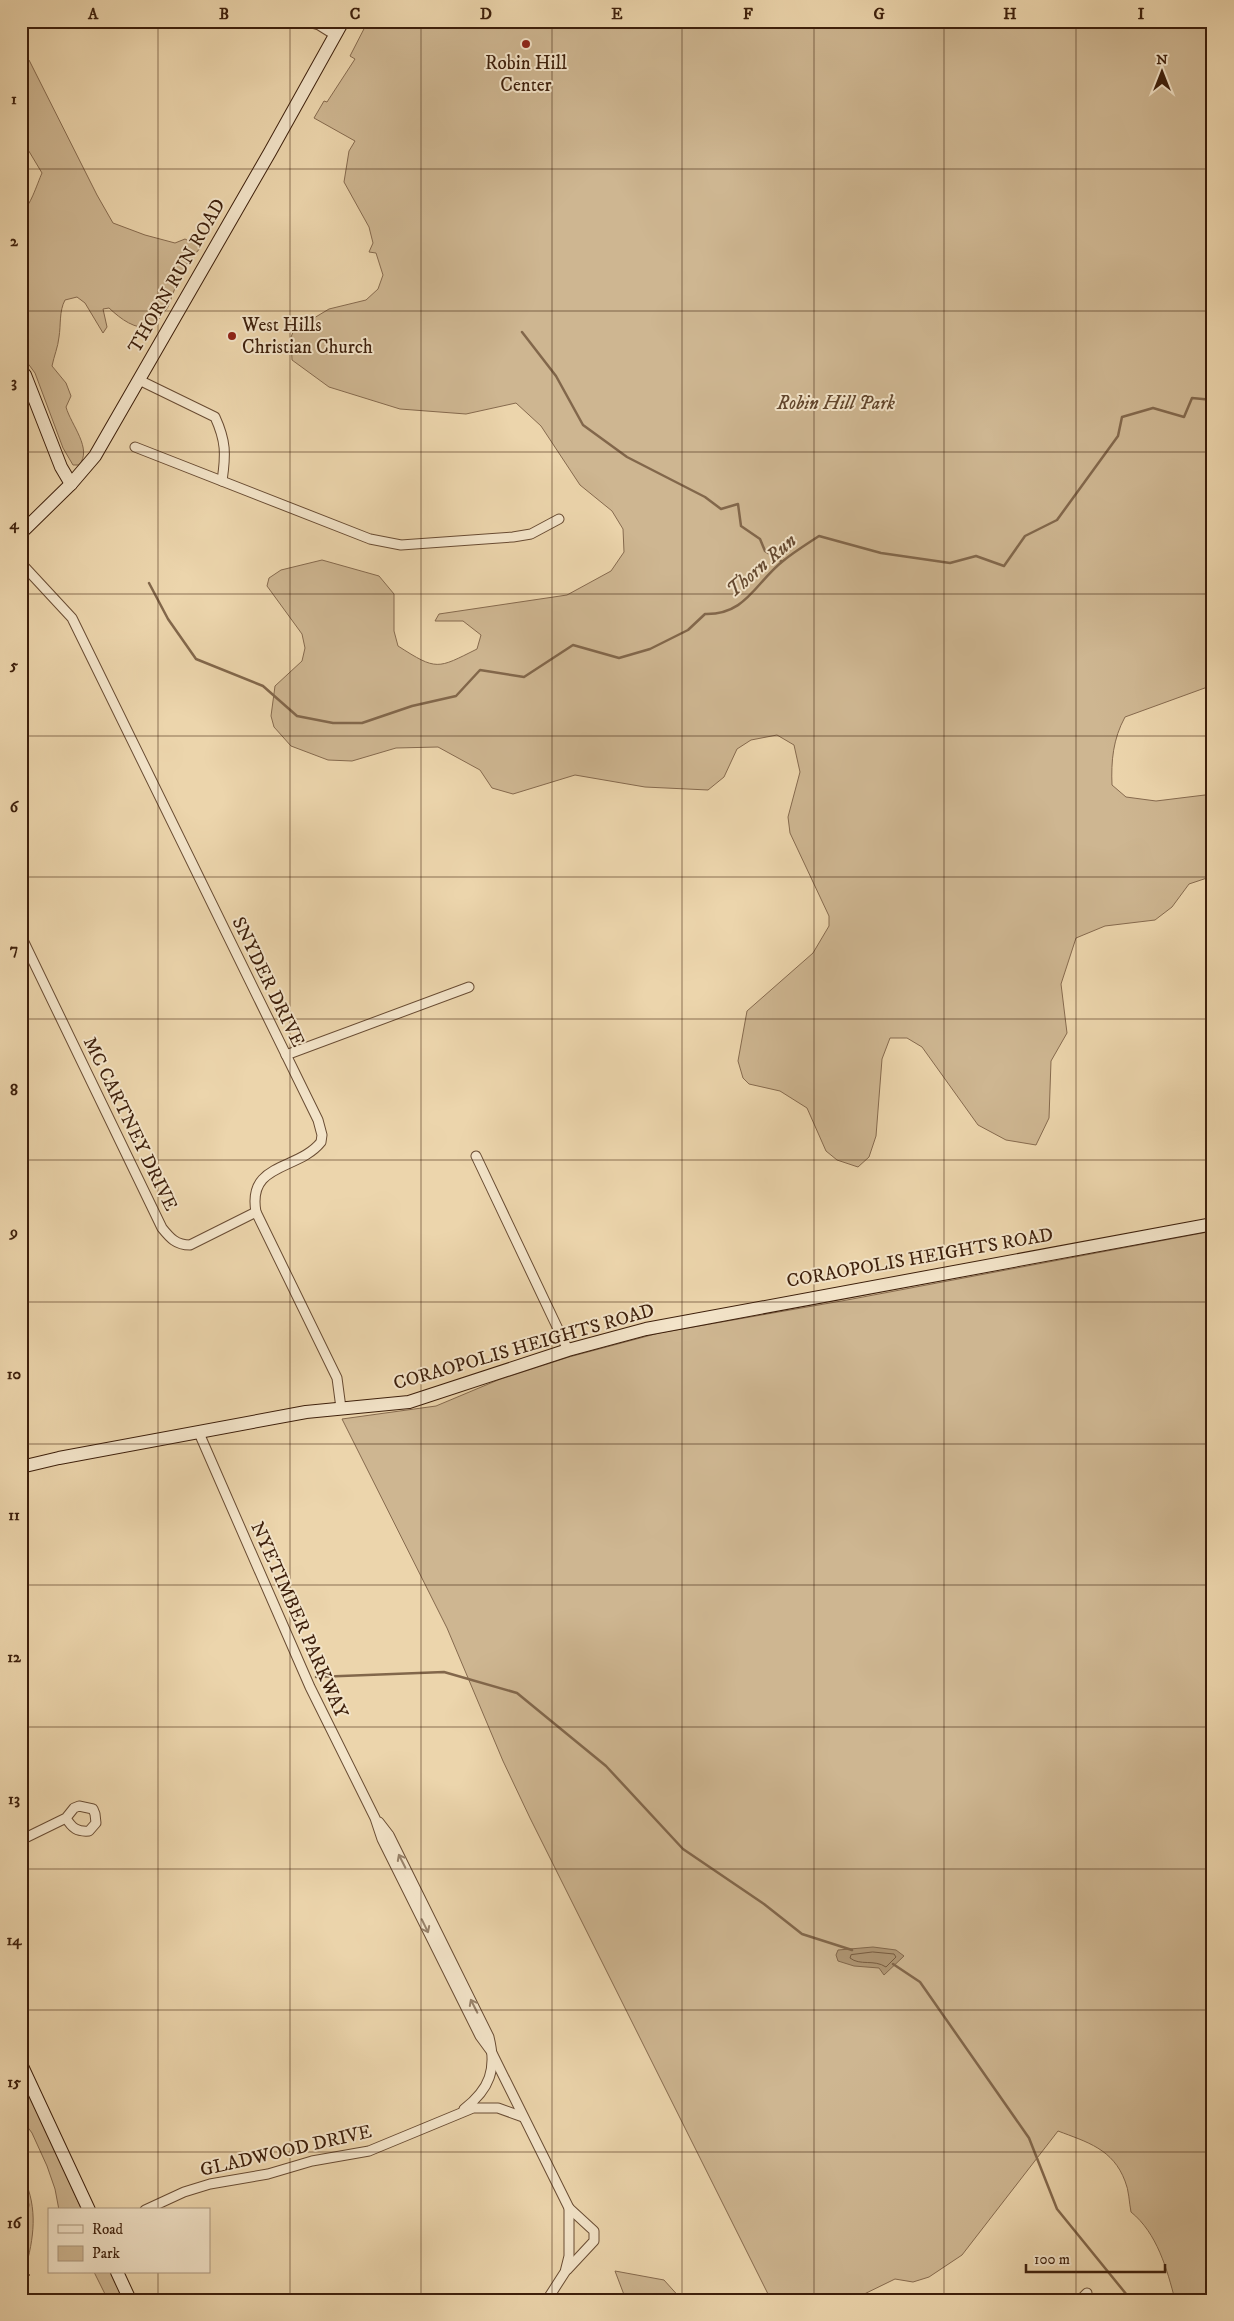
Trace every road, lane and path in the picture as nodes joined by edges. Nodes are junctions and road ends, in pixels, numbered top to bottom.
1 (304, 21) edge
2 (343, 21) edge
3 (335, 35) junction
4 (21, 370) edge
5 (139, 380) junction
6 (135, 447) dead end
7 (222, 480) junction
8 (71, 484) junction
9 (559, 519) dead end
10 (21, 533) edge
11 (21, 563) edge
12 (21, 936) edge
13 (469, 987) dead end
14 (286, 1055) junction
15 (476, 1156) dead end
16 (256, 1212) junction
17 (1213, 1224) edge
18 (568, 1350) junction
19 (341, 1408) junction
20 (199, 1433) junction
21 (21, 1467) edge
22 (66, 1818) dead end
23 (21, 1840) edge
24 (491, 2051) junction
25 (21, 2064) edge
26 (461, 2112) junction
27 (523, 2117) junction
28 (88, 2208) edge
29 (149, 2208) edge
30 (569, 2208) junction
31 (565, 2272) junction
32 (118, 2274) edge
33 (130, 2300) edge
34 (547, 2300) edge

1 - 3 street
2 - 3 street, THORN RUN ROAD
3 - 5 street, THORN RUN ROAD
4 - 8 street
5 - 7 street
5 - 8 street, THORN RUN ROAD
6 - 7 street
7 - 9 street
8 - 10 street, THORN RUN ROAD
11 - 14 street, SNYDER DRIVE
12 - 16 street, MC CARTNEY DRIVE
13 - 14 street
14 - 16 street, SNYDER DRIVE
15 - 18 street
16 - 19 street, SNYDER DRIVE
17 - 18 street, CORAOPOLIS HEIGHTS ROAD
18 - 19 street, CORAOPOLIS HEIGHTS ROAD
19 - 20 street, CORAOPOLIS HEIGHTS ROAD
20 - 21 street, CORAOPOLIS HEIGHTS ROAD
20 - 24 street, NYETIMBER PARKWAY
22 - 23 street
24 - 26 street, GLADWOOD DRIVE
24 - 27 street, NYETIMBER PARKWAY
25 - 28 street
26 - 27 street, GLADWOOD DRIVE
26 - 29 street, GLADWOOD DRIVE
27 - 30 street, NYETIMBER PARKWAY
30 - 31 street
30 - 31 street
31 - 34 street
32 - 33 street

